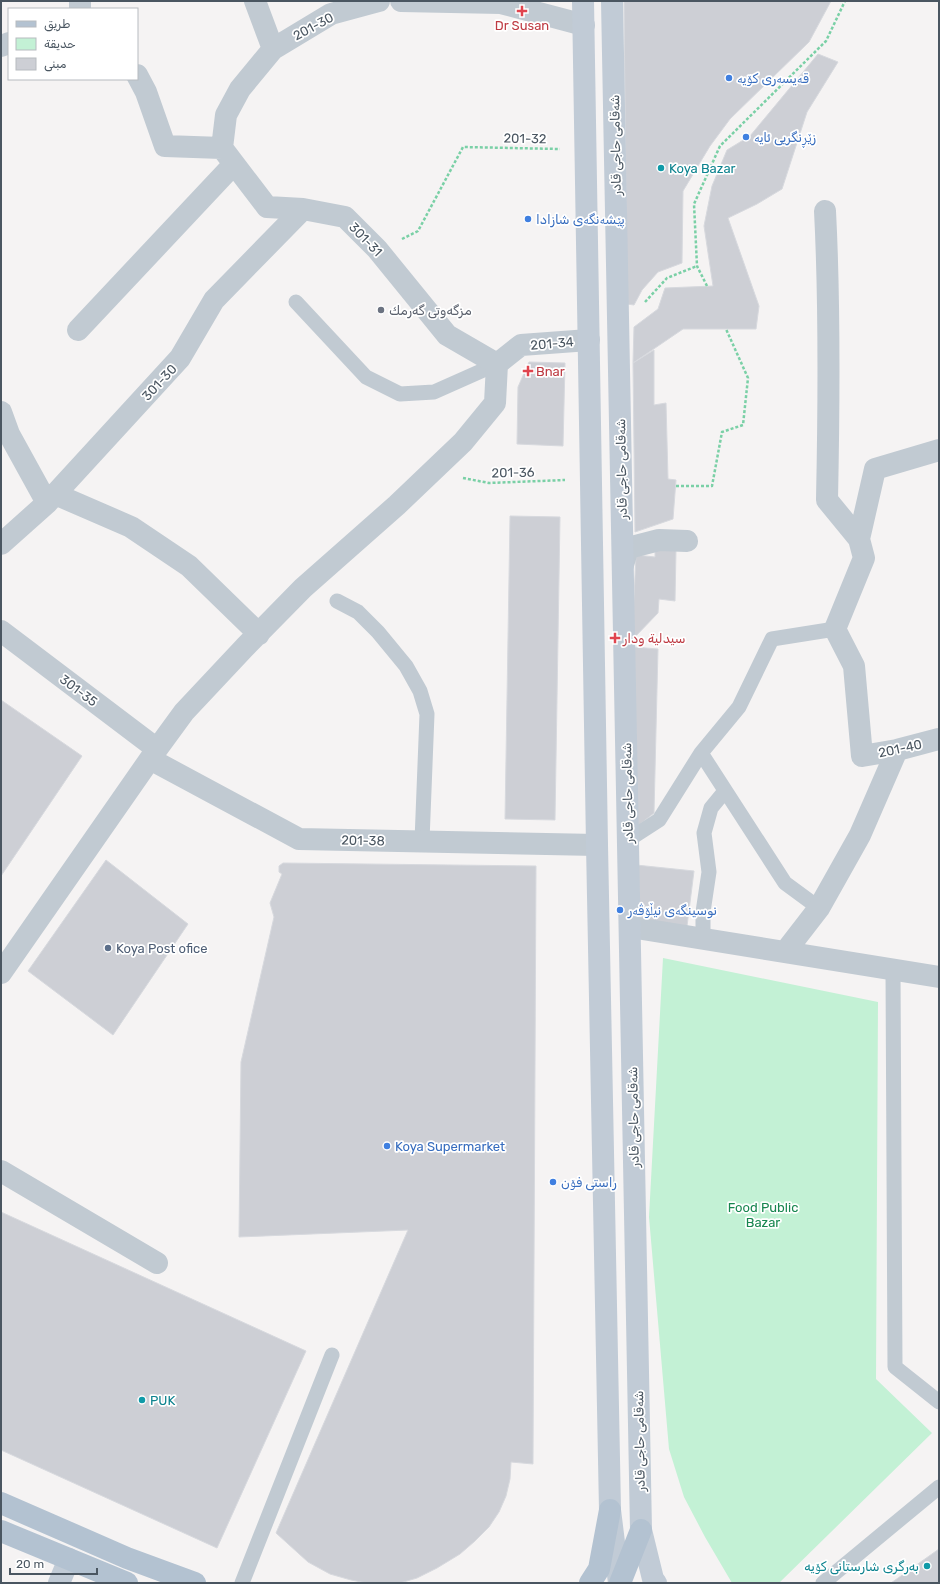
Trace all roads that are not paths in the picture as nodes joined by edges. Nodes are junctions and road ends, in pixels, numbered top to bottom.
1 (255, 1) edge
2 (379, 1) edge
3 (401, 1) edge
4 (583, 1) edge
5 (612, 1) edge
6 (584, 25) junction
7 (272, 49) junction
8 (138, 77) edge
9 (228, 156) junction
10 (302, 208) junction
11 (825, 211) dead end
12 (296, 302) dead end
13 (78, 330) dead end
14 (589, 340) junction
15 (497, 364) junction
16 (1, 412) edge
17 (939, 450) edge
18 (51, 498) junction
19 (859, 539) junction
20 (687, 541) dead end
21 (1, 544) edge
22 (623, 565) junction
23 (337, 601) dead end
24 (835, 629) junction
25 (1, 631) edge
26 (259, 634) junction
27 (939, 739) edge
28 (897, 750) junction
29 (701, 753) junction
30 (154, 754) junction
31 (725, 791) junction
32 (422, 840) junction
33 (628, 840) junction
34 (597, 845) junction
35 (819, 908) junction
36 (630, 927) junction
37 (703, 938) junction
38 (785, 952) junction
39 (893, 970) junction
40 (1, 973) edge
41 (939, 977) edge
42 (1, 1171) edge
43 (157, 1263) dead end
44 (332, 1355) dead end
45 (939, 1402) edge
46 (939, 1487) edge
47 (1, 1503) edge
48 (610, 1510) junction
49 (641, 1530) junction
50 (1, 1531) edge
51 (69, 1559) junction
52 (59, 1583) edge
53 (127, 1583) edge
54 (195, 1583) edge
55 (242, 1583) edge
56 (590, 1583) edge
57 (620, 1583) edge
58 (656, 1583) edge
59 (823, 1583) edge

1 - 7 street
2 - 7 street, 201-30
3 - 6 street
4 - 6 main road
5 - 22 main road, شەقامی حاجی قادر
6 - 14 main road
7 - 9 street
8 - 9 street
9 - 10 street, 301-31
9 - 13 street
10 - 15 street, 301-31
10 - 18 street, 301-30
11 - 19 street
12 - 15 lane
14 - 15 street, 201-34
14 - 34 main road
15 - 26 street
16 - 18 street
17 - 19 street
18 - 21 street, 301-30
18 - 26 street
19 - 24 street
20 - 22 street
22 - 33 main road, شەقامی حاجی قادر
23 - 32 lane
24 - 28 street, 201-40
24 - 29 lane
25 - 30 street, 301-35
26 - 30 street
27 - 28 street, 201-40
28 - 35 street
29 - 31 lane
29 - 33 lane
30 - 32 street, 201-38
30 - 40 street
31 - 35 lane
31 - 37 lane
32 - 34 street, 201-38
33 - 36 main road, شەقامی حاجی قادر
34 - 48 main road
35 - 38 street
36 - 37 street
36 - 49 main road, شەقامی حاجی قادر
37 - 38 street
38 - 39 street
39 - 41 street
39 - 45 lane
42 - 43 street
44 - 55 lane
46 - 59 lane
47 - 54 main road
48 - 56 main road
48 - 57 main road
49 - 57 main road
49 - 58 main road, شەقامی حاجی قادر
50 - 51 main road
51 - 52 main road
51 - 53 main road

